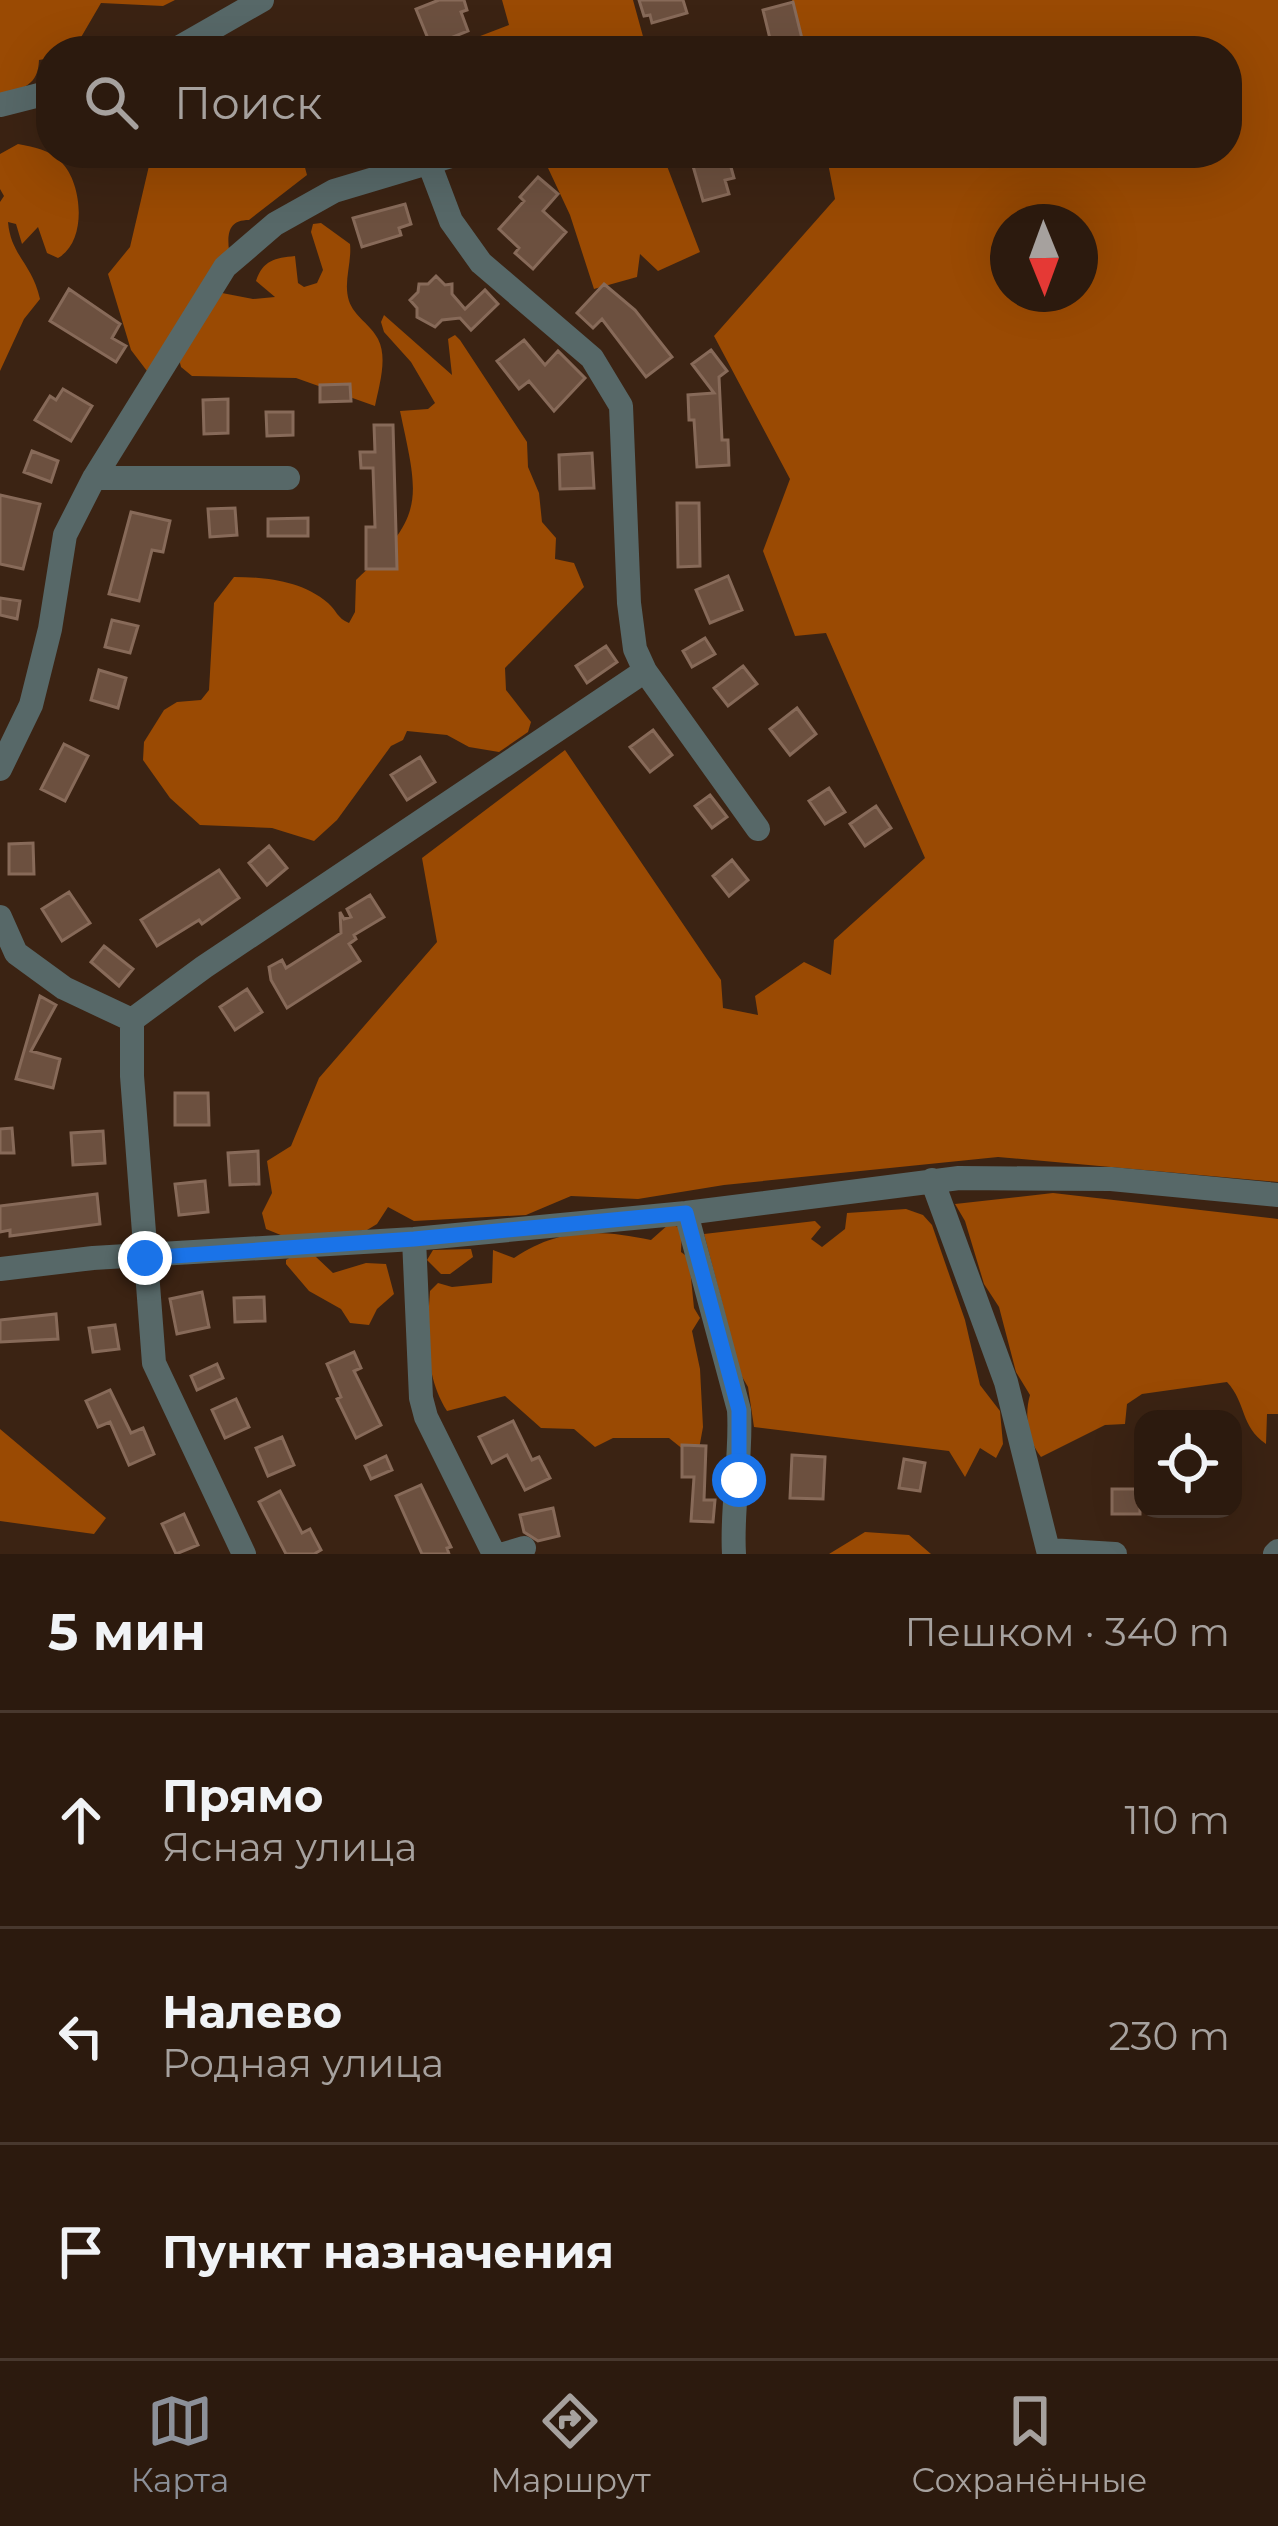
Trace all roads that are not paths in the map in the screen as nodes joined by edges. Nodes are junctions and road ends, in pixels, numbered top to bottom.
1 (262, 0) edge
2 (199, 36) edge
3 (36, 96) edge
4 (0, 105) edge
5 (412, 168) edge
6 (431, 168) edge
7 (94, 478) junction
8 (288, 478) dead end
9 (645, 671) junction
10 (1, 764) edge
11 (758, 829) dead end
12 (0, 917) edge
13 (132, 1020) junction
14 (932, 1180) junction
15 (1278, 1195) edge
16 (686, 1213) junction
17 (414, 1239) junction
18 (145, 1258) junction
19 (0, 1269) edge
20 (0, 1285) edge
21 (1049, 1552) edge
22 (244, 1554) edge
23 (494, 1554) edge
24 (734, 1554) edge
25 (1115, 1554) edge

1 - 2 street
3 - 4 street
5 - 7 street
6 - 9 street
7 - 8 street
7 - 10 street
9 - 11 street
9 - 13 street
12 - 13 street
13 - 18 street
14 - 15 street
14 - 16 street
14 - 21 street
16 - 17 street
16 - 24 street
17 - 18 street
17 - 23 street
18 - 19 street
18 - 20 street
18 - 22 street
21 - 25 street

